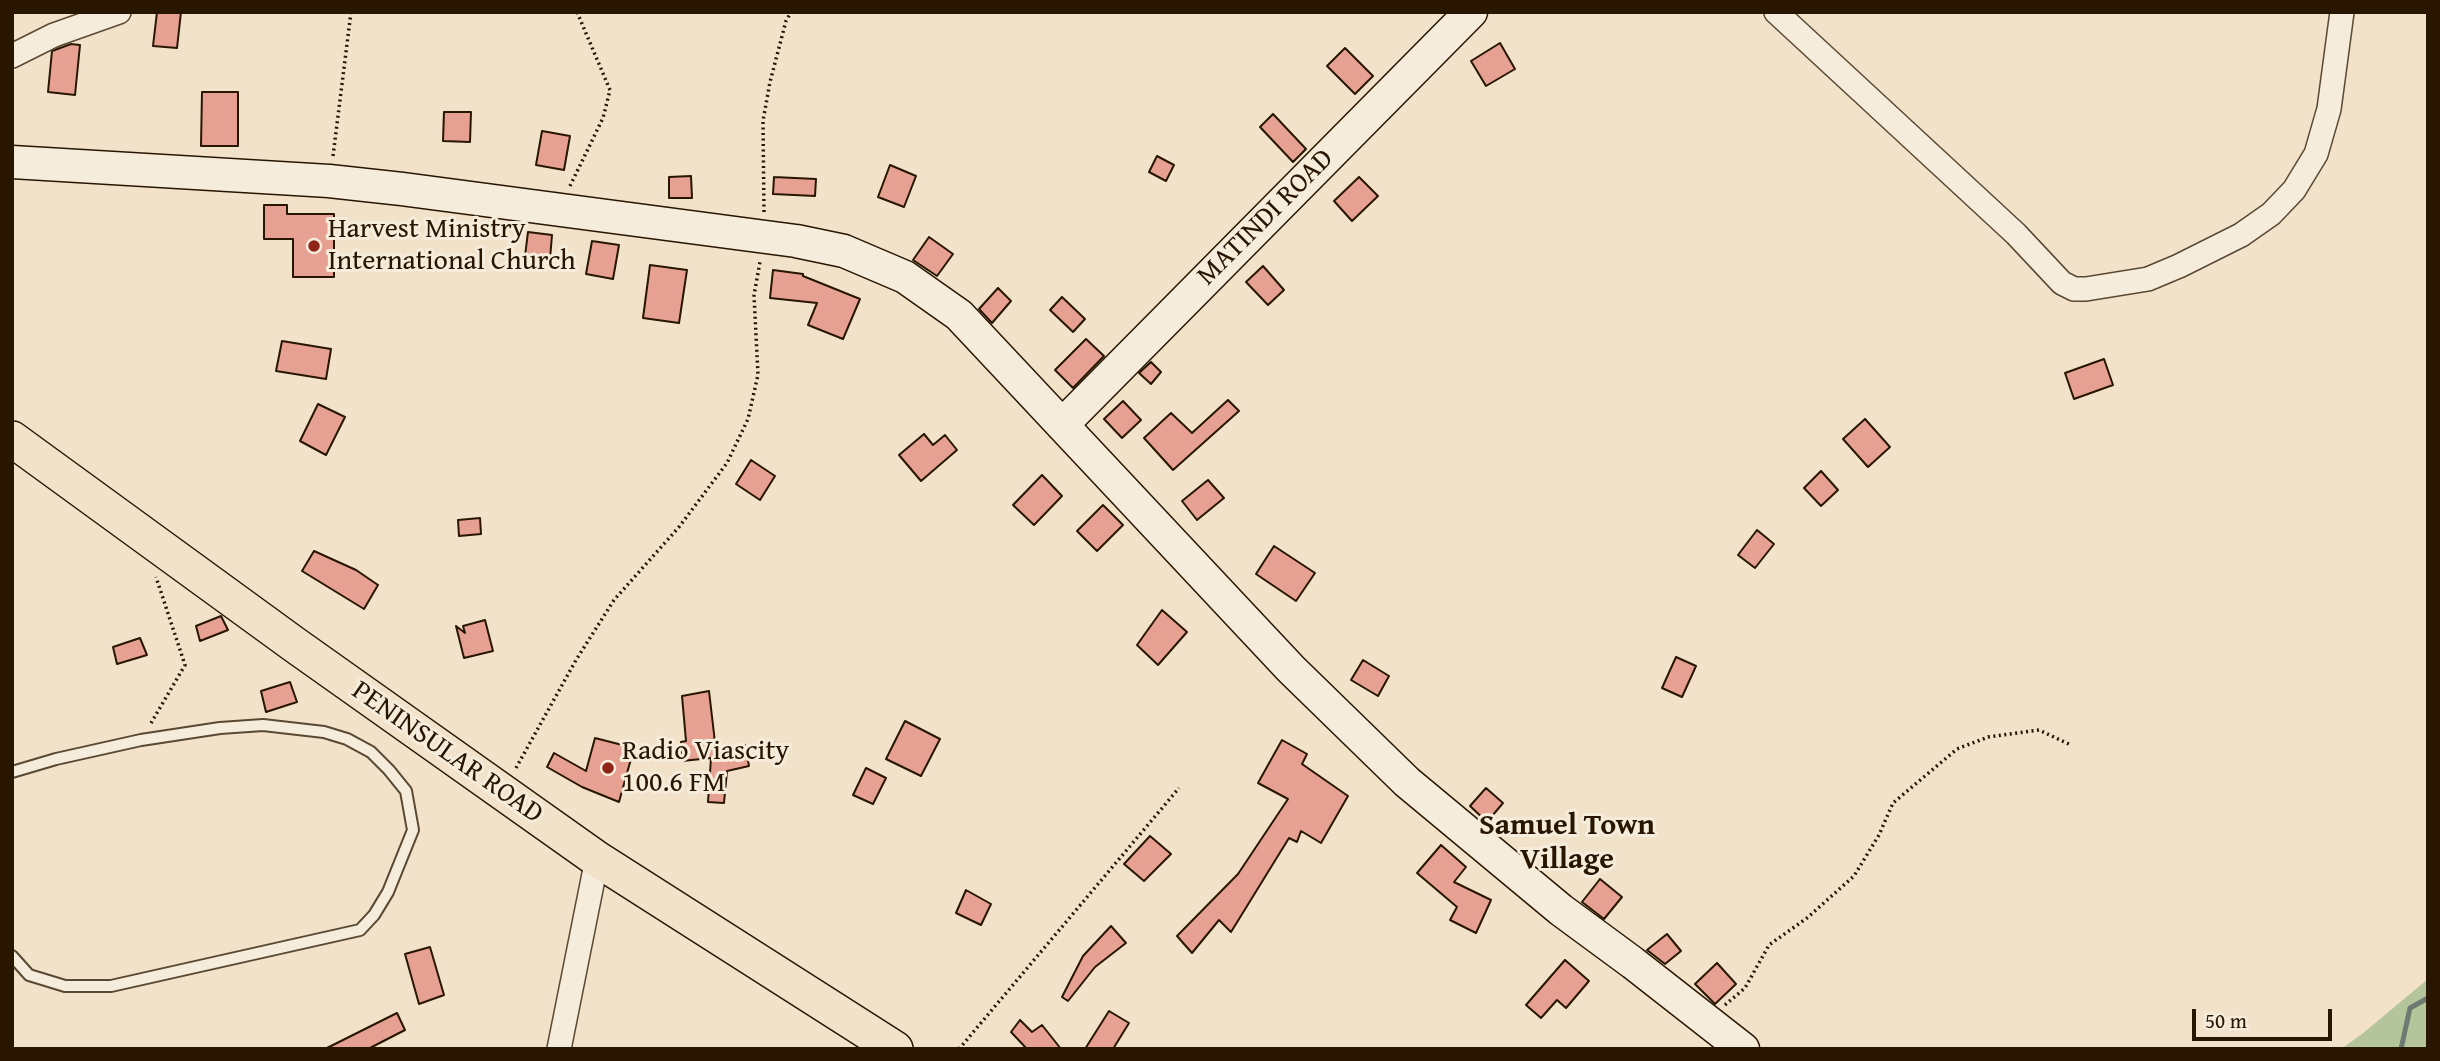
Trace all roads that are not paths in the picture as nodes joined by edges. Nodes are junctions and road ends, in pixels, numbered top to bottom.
1 (119, 12) edge
2 (1471, 12) edge
3 (1776, 12) edge
4 (2342, 12) edge
5 (12, 56) edge
6 (12, 162) edge
7 (1062, 425) junction
8 (12, 439) edge
9 (12, 772) edge
10 (597, 859) junction
11 (12, 956) edge
12 (559, 1049) edge
13 (895, 1049) edge
14 (1743, 1049) edge

1 - 5 street
2 - 7 street, MATINDI ROAD
3 - 4 street
6 - 7 street
7 - 14 street
8 - 10 main road, PENINSULAR ROAD
9 - 11 lane
10 - 12 street
10 - 13 main road, PENINSULAR ROAD

